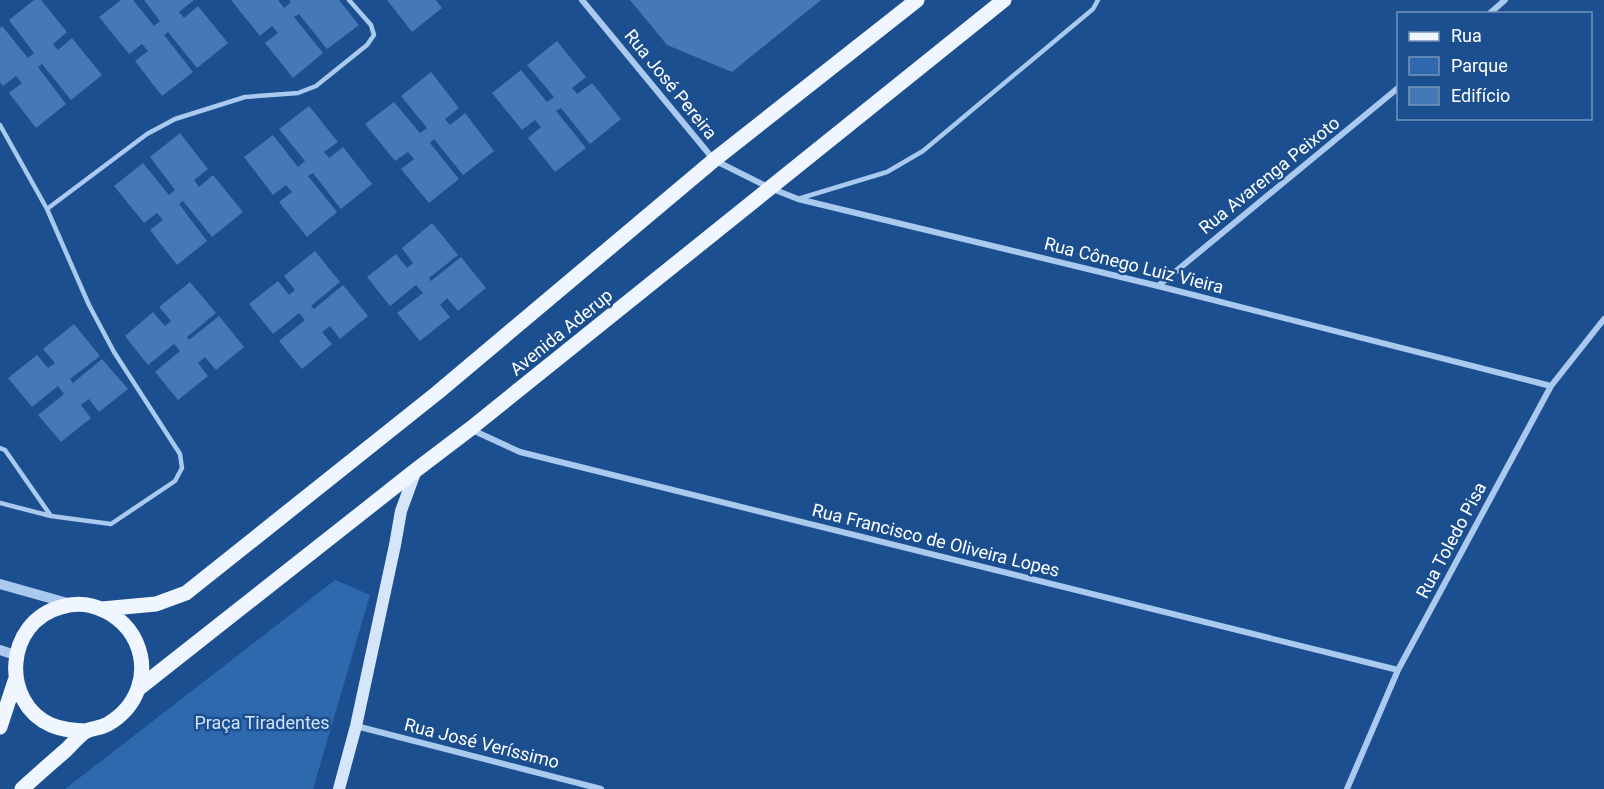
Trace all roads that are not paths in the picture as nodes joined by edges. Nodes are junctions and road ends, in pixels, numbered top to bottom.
1 (349, 0) edge
2 (582, 0) edge
3 (917, 0) edge
4 (1004, 0) edge
5 (1098, 0) edge
6 (1505, 0) edge
7 (1491, 12) edge
8 (1397, 89) edge
9 (0, 124) edge
10 (714, 160) junction
11 (770, 188) junction
12 (798, 199) junction
13 (47, 209) junction
14 (1158, 286) junction
15 (1604, 319) edge
16 (1551, 386) junction
17 (470, 429) junction
18 (0, 448) edge
19 (416, 470) junction
20 (0, 503) edge
21 (51, 516) junction
22 (0, 585) edge
23 (71, 604) junction
24 (102, 609) junction
25 (0, 650) edge
26 (15, 655) junction
27 (1398, 670) junction
28 (15, 681) junction
29 (138, 689) junction
30 (356, 726) junction
31 (0, 727) edge
32 (87, 731) junction
33 (22, 789) edge
34 (339, 789) edge
35 (601, 789) edge
36 (1347, 789) edge

1 - 13 lane
2 - 10 street, Rua José Pereira
3 - 10 main road, Avenida Aderup
4 - 11 main road, Avenida Aderup
5 - 12 lane
6 - 7 street
8 - 14 street, Rua Avarenga Peixoto
9 - 13 lane
10 - 11 street, Rua Cônego Luiz Vieira
10 - 24 main road, Avenida Aderup
11 - 12 street, Rua Cônego Luiz Vieira
11 - 17 main road, Avenida Aderup
12 - 14 street, Rua Cônego Luiz Vieira
13 - 21 lane
14 - 16 street, Rua Cônego Luiz Vieira
15 - 16 street, Rua Toledo Pisa
16 - 27 street, Rua Toledo Pisa
17 - 19 main road, Avenida Aderup
17 - 27 street, Rua Francisco de Oliveira Lopes
18 - 21 lane
19 - 29 main road, Avenida Aderup
19 - 30 main road
20 - 21 lane
22 - 23 street
23 - 24 main road, Avenida Aderup
23 - 26 main road, Avenida Aderup
24 - 29 main road, Avenida Aderup
25 - 26 street
26 - 28 main road, Avenida Aderup
27 - 36 street, Rua Toledo Pisa
28 - 31 main road, Avenida Aderup
28 - 32 main road, Avenida Aderup
29 - 32 main road, Avenida Aderup
30 - 34 main road
30 - 35 street, Rua José Veríssimo
32 - 33 main road, Avenida Aderup

